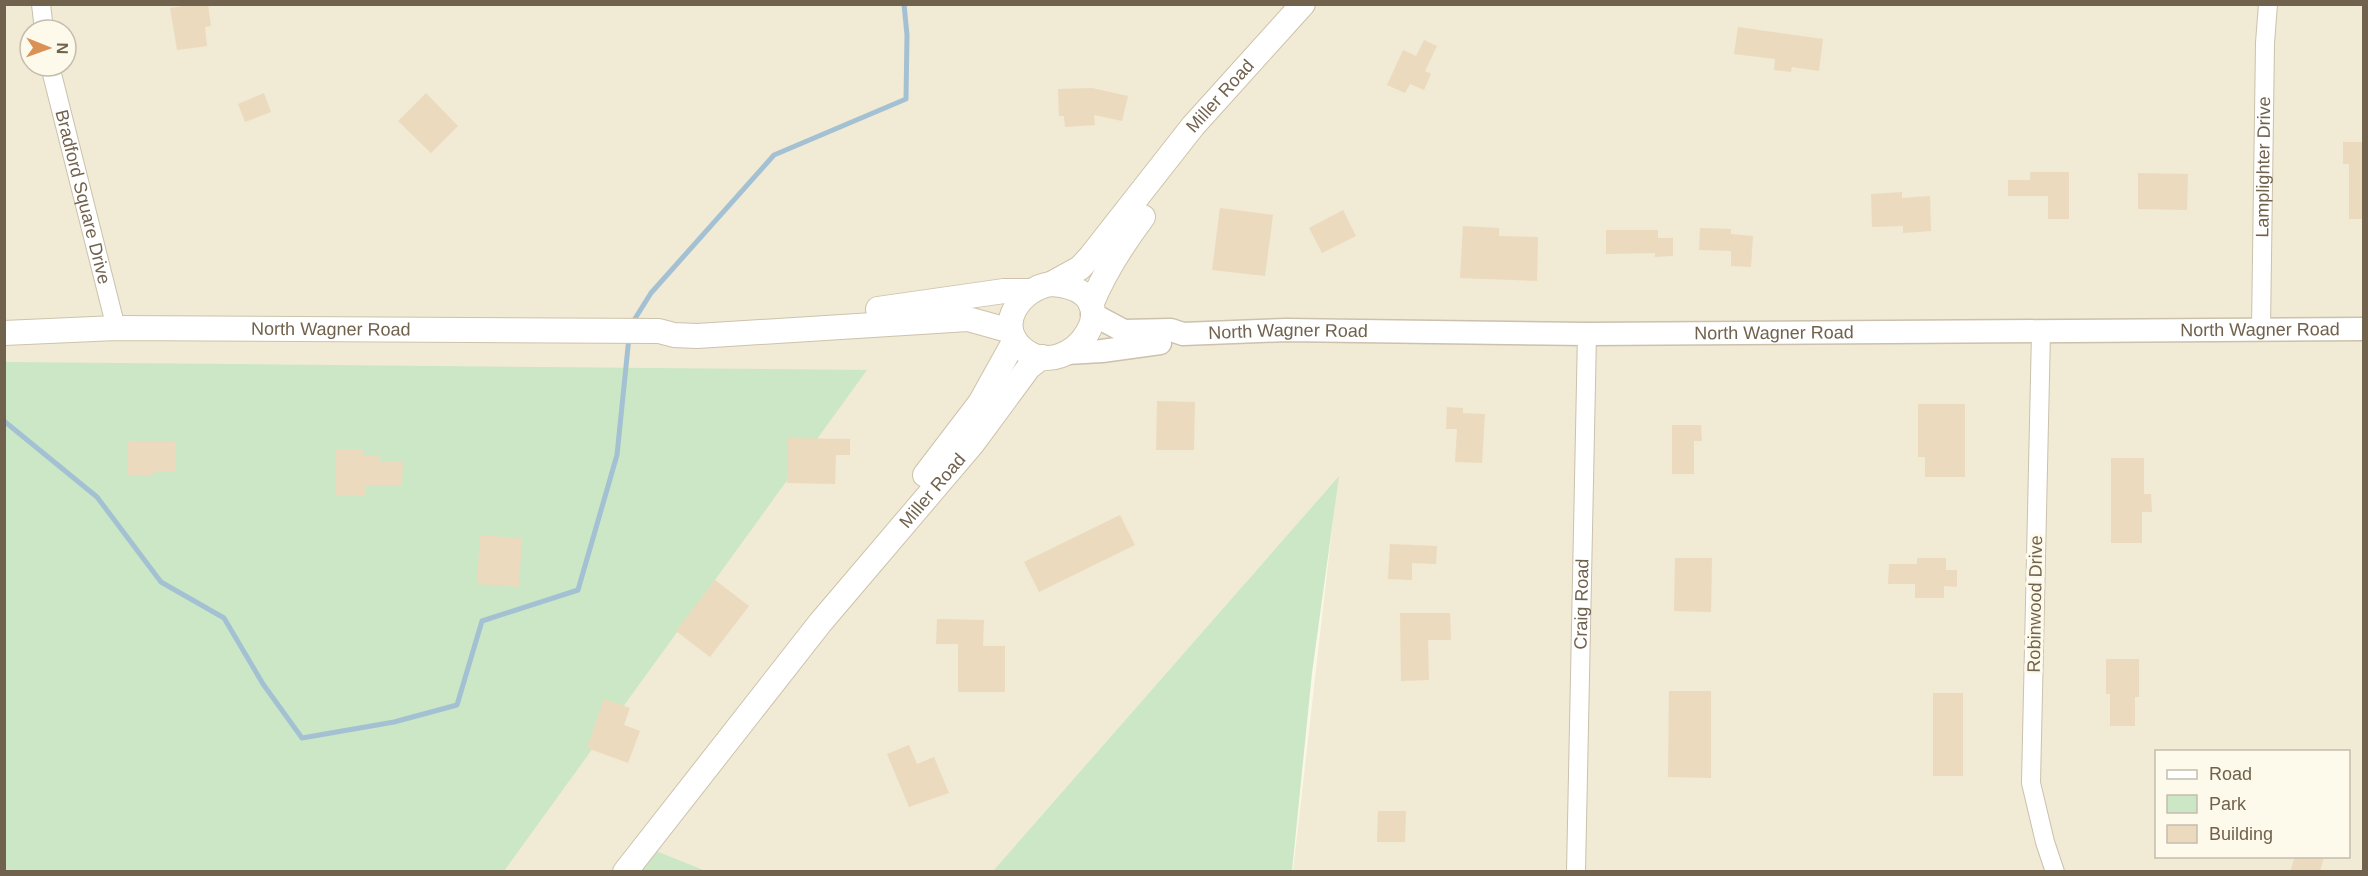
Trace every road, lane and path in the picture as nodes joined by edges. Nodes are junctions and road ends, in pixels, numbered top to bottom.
1 (1303, 4) edge
2 (2268, 4) edge
3 (1272, 41) junction
4 (53, 78) edge
5 (1041, 287) junction
6 (1091, 310) junction
7 (116, 328) junction
8 (2261, 329) junction
9 (2364, 329) edge
10 (651, 331) junction
11 (2041, 332) junction
12 (4, 333) edge
13 (1183, 334) junction
14 (1587, 334) junction
15 (1013, 336) junction
16 (1066, 353) junction
17 (1042, 357) junction
18 (820, 623) junction
19 (625, 872) edge
20 (1576, 872) edge
21 (2055, 872) edge

1 - 3 main road, Miller Road
2 - 8 street, Lamplighter Drive
3 - 5 main road, Miller Road
3 - 6 main road, Miller Road
4 - 7 street, Bradford Square Drive
5 - 6 main road
5 - 10 main road, North Wagner Road
5 - 15 main road
6 - 13 street, North Wagner Road
6 - 16 main road
7 - 10 main road, North Wagner Road
7 - 12 main road, North Wagner Road
8 - 9 street, North Wagner Road
8 - 11 street, North Wagner Road
10 - 15 main road, North Wagner Road
11 - 14 street, North Wagner Road
11 - 21 street, Robinwood Drive
13 - 14 street, North Wagner Road
13 - 16 street, North Wagner Road
14 - 20 street, Craig Road
15 - 17 main road
15 - 18 main road, Miller Road
16 - 17 main road
17 - 18 main road, Miller Road
18 - 19 main road, Miller Road

